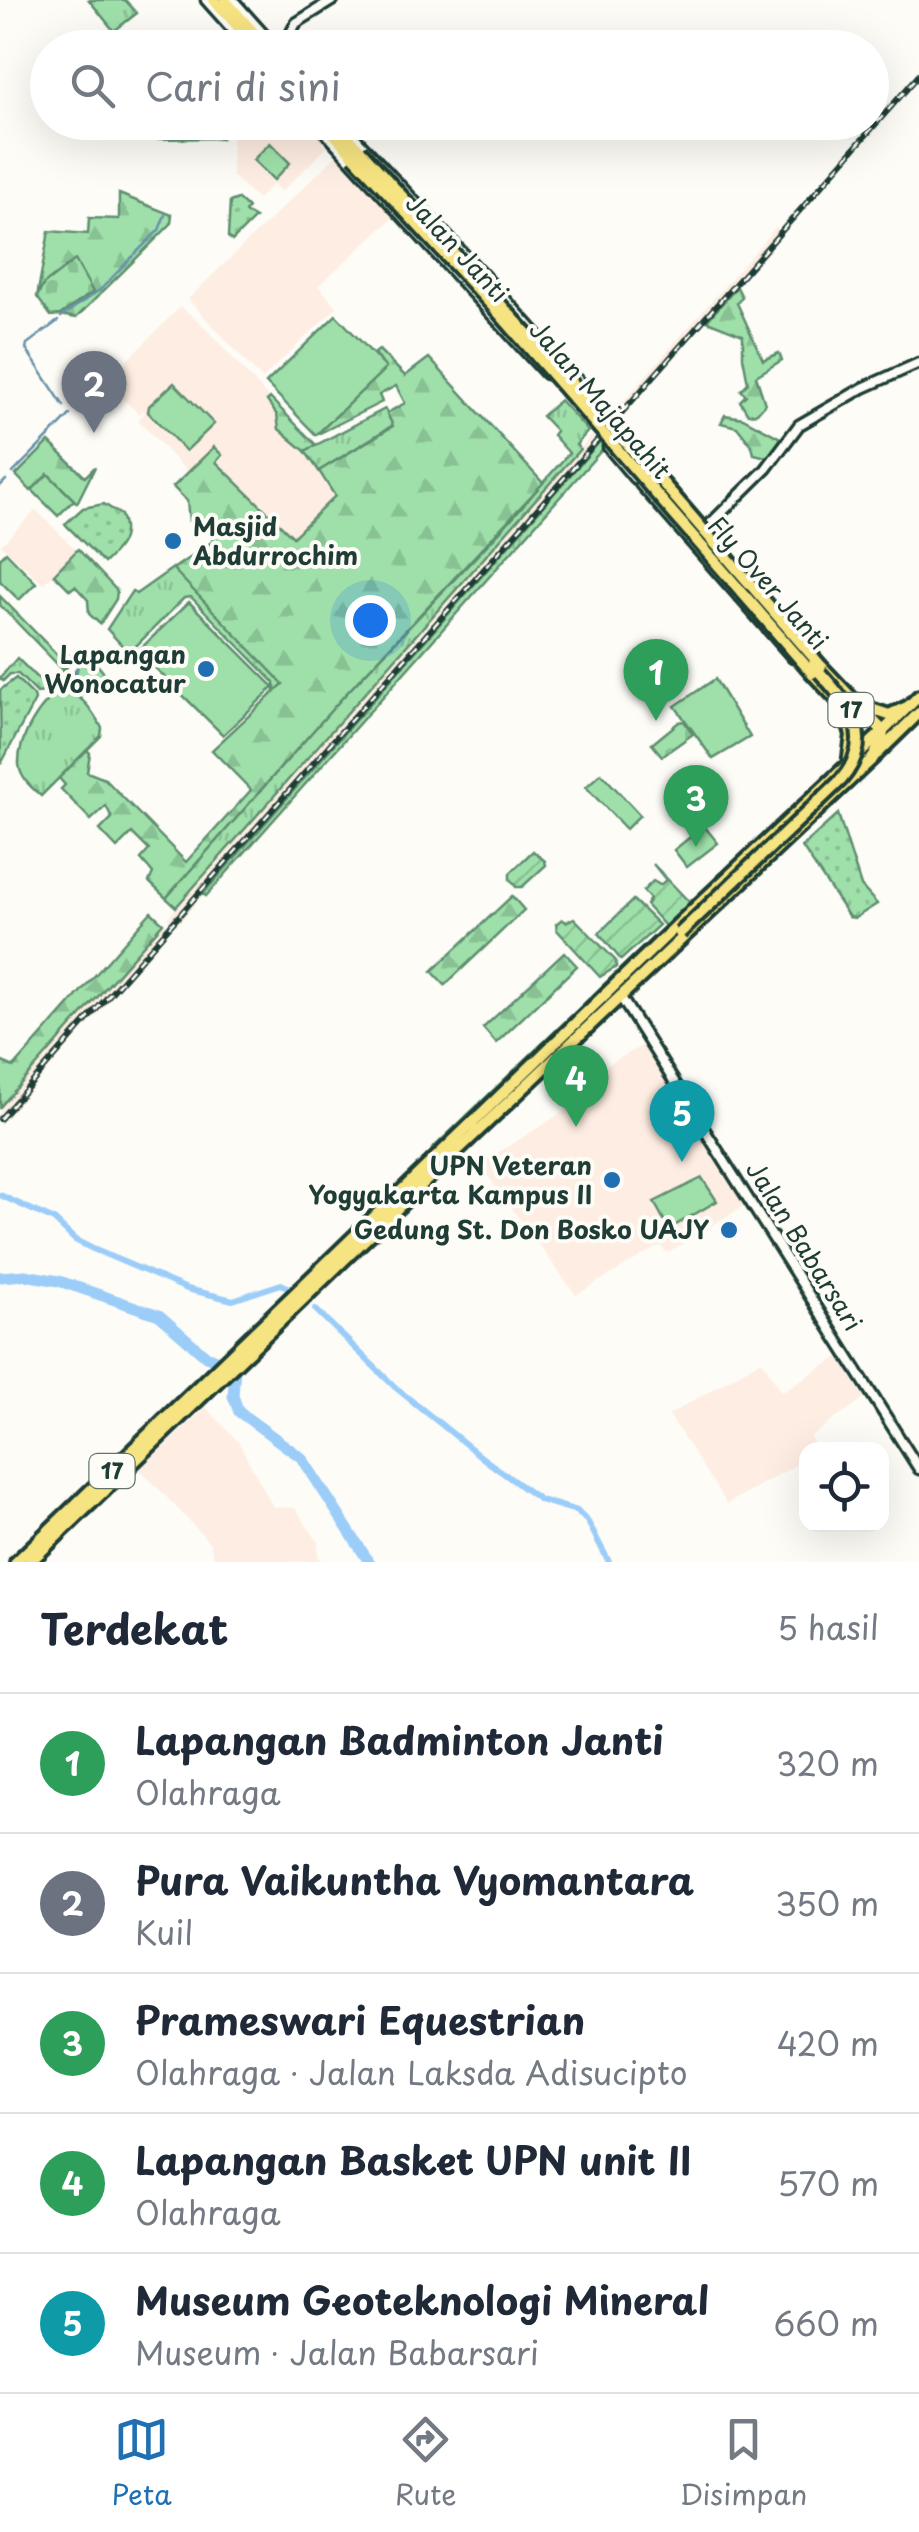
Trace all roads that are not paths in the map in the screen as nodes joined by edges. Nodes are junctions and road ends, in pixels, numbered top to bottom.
1 (206, 0) edge
2 (214, 0) edge
3 (225, 0) edge
4 (233, 0) edge
5 (333, 0) edge
6 (237, 30) edge
7 (240, 30) edge
8 (252, 30) edge
9 (260, 30) edge
10 (293, 30) edge
11 (336, 140) edge
12 (341, 140) edge
13 (349, 140) edge
14 (355, 140) edge
15 (357, 153) junction
16 (500, 292) junction
17 (483, 307) junction
18 (919, 363) edge
19 (579, 380) junction
20 (564, 394) junction
21 (621, 440) junction
22 (608, 447) dead end
23 (657, 470) junction
24 (640, 485) junction
25 (656, 485) joint
26 (707, 527) junction
27 (750, 578) junction
28 (734, 592) junction
29 (817, 669) junction
30 (833, 687) junction
31 (919, 696) edge
32 (848, 703) junction
33 (915, 710) edge
34 (880, 743) junction
35 (847, 766) junction
36 (790, 818) junction
37 (800, 828) junction
38 (637, 979) junction
39 (620, 996) junction
40 (241, 1354) junction
41 (211, 1383) junction
42 (919, 1469) edge
43 (16, 1562) edge
44 (30, 1562) edge

1 - 6 street
2 - 7 main road
3 - 8 main road
4 - 9 street
5 - 10 street
11 - 17 street, Jalan Janti
12 - 15 main road, Jalan Majapahit / 17
13 - 15 main road, Jalan Majapahit / 17
14 - 16 street, Jalan Janti
15 - 21 main road, Jalan Majapahit / 17, bridge
15 - 29 main road, Jalan Majapahit / 17, bridge
16 - 17 street
16 - 19 street, Jalan Janti
17 - 20 street, Jalan Janti
18 - 26 street
19 - 20 street
19 - 20 street, Jalan Janti
21 - 25 main road, Jalan Majapahit / 17, bridge
21 - 29 main road, Jalan Majapahit / 17, bridge
22 - 24 street
23 - 24 street
23 - 24 street
23 - 26 street
24 - 28 street
25 - 38 main road, Fly Over Janti / 17, bridge
26 - 27 street
27 - 28 street
27 - 30 street
28 - 30 street
29 - 30 main road, Jalan Majapahit / 17
30 - 32 main road, Jalan Majapahit / 17
31 - 33 main road
32 - 33 main road
32 - 34 main road, 17
32 - 35 main road, 17
33 - 34 main road
33 - 34 main road
34 - 35 main road, 17
34 - 37 main road, 17
35 - 36 main road, 17
36 - 37 main road
36 - 40 main road, 17
37 - 38 main road, 17
38 - 39 main road, 17
39 - 40 main road, 17
39 - 42 street, Jalan Babarsari
40 - 41 main road, 17
41 - 43 main road, 17
41 - 44 main road, 17

